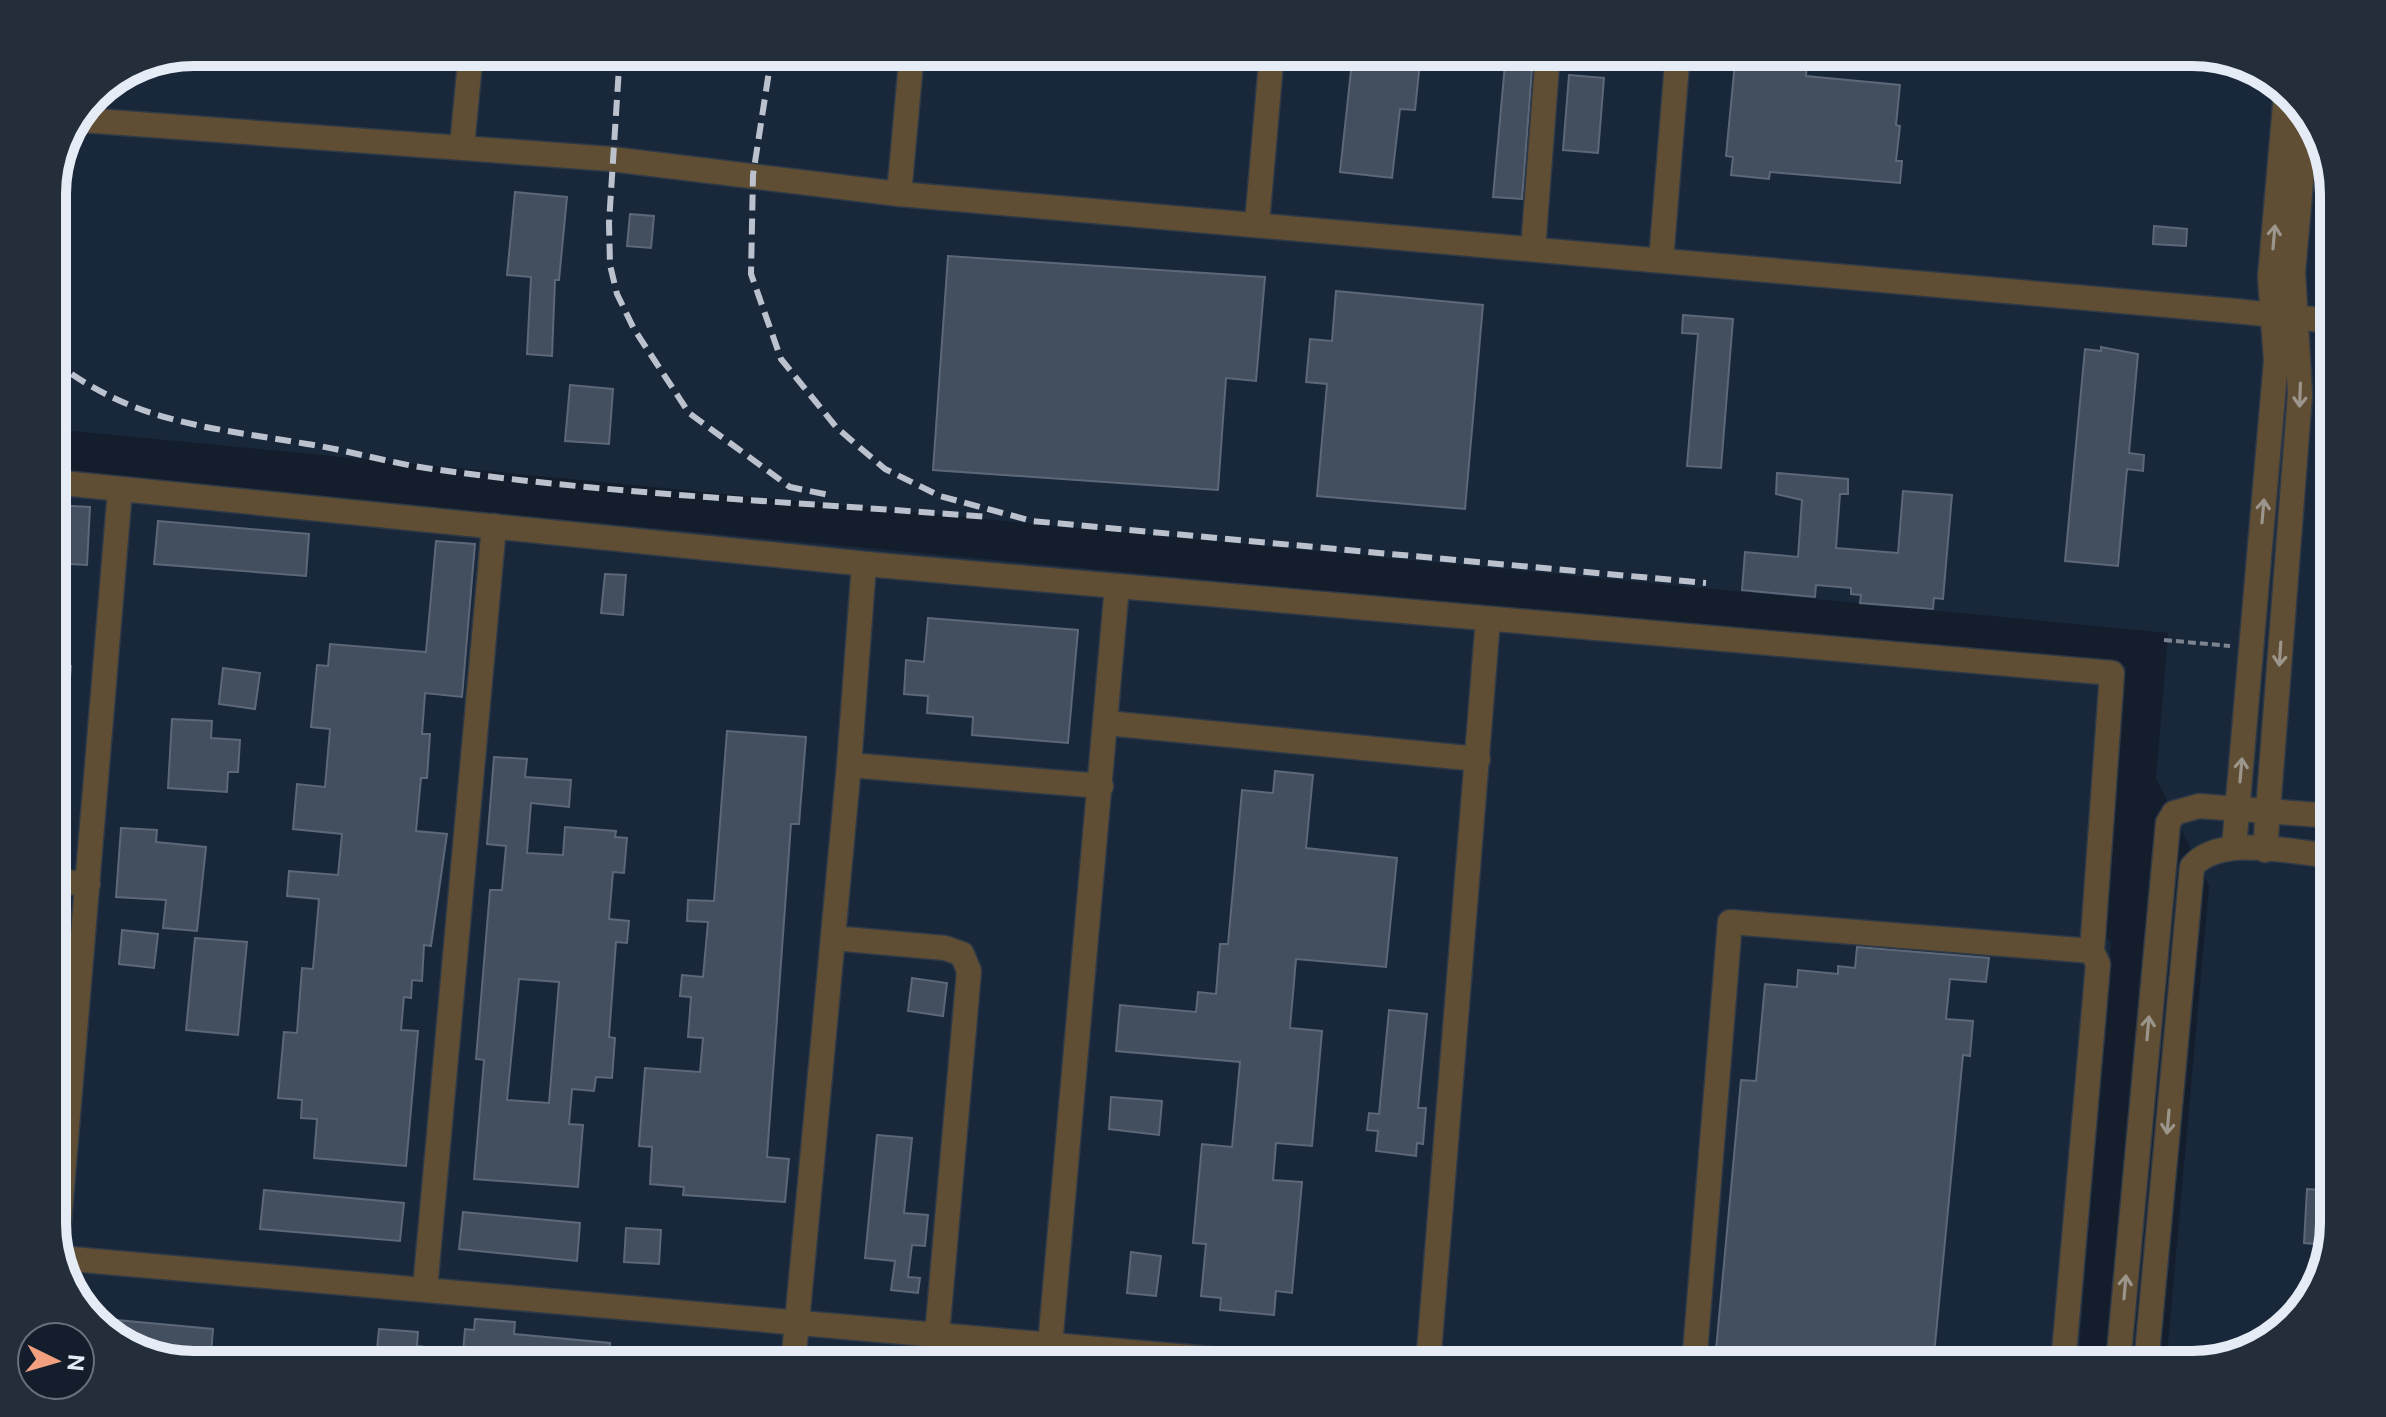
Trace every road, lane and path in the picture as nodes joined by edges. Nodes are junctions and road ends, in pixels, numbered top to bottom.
1 (470, 66) edge
2 (911, 66) edge
3 (1271, 66) edge
4 (1547, 66) edge
5 (1677, 66) edge
6 (2285, 107) edge
7 (90, 121) edge
8 (2305, 135) edge
9 (462, 146) junction
10 (899, 194) junction
11 (1257, 223) junction
12 (1533, 249) junction
13 (1661, 260) junction
14 (2285, 316) junction
15 (2320, 320) edge
16 (66, 484) edge
17 (120, 490) junction
18 (494, 526) junction
19 (864, 564) junction
20 (1117, 586) junction
21 (1488, 619) junction
22 (1106, 723) junction
23 (1478, 759) junction
24 (849, 765) junction
25 (1101, 786) junction
26 (2237, 808) junction
27 (2268, 811) junction
28 (2320, 815) edge
29 (2234, 847) junction
30 (2265, 850) junction
31 (2320, 855) edge
32 (66, 882) edge
33 (88, 884) junction
34 (833, 938) junction
35 (2092, 951) junction
36 (66, 1142) edge
37 (71, 1259) edge
38 (425, 1289) junction
39 (797, 1323) junction
40 (937, 1335) junction
41 (1050, 1345) junction
42 (794, 1351) edge
43 (1119, 1351) edge
44 (1429, 1351) edge
45 (1695, 1351) edge
46 (2064, 1351) edge
47 (2119, 1351) edge
48 (2147, 1351) edge

1 - 9 street
2 - 10 street
3 - 11 street
4 - 12 street
5 - 13 street
14 -> 6 street
7 - 9 street
8 - 14 street
9 - 10 street
10 - 11 street
11 - 12 street
12 - 13 street
13 - 14 street
14 - 15 street
26 -> 14 street
14 -> 27 street
16 - 17 street
17 - 18 street
17 - 33 street
18 - 19 street
18 - 38 street
19 - 20 street
19 - 24 street
20 - 21 street
20 - 22 street
21 - 23 street
21 - 35 street
22 - 23 street
22 - 25 street
23 - 44 street
24 - 25 street
24 - 34 street
25 - 41 street
26 - 27 street
26 - 29 street
47 -> 26 street
27 - 28 street
27 - 30 street
29 - 30 street
29 -> 48 street
30 - 31 street
32 - 33 street
33 - 36 street
34 - 39 street
34 - 40 street
35 - 45 street
35 - 46 street
37 - 38 street
38 - 39 street
39 - 40 street
39 - 42 street
40 - 41 street
41 - 43 street

